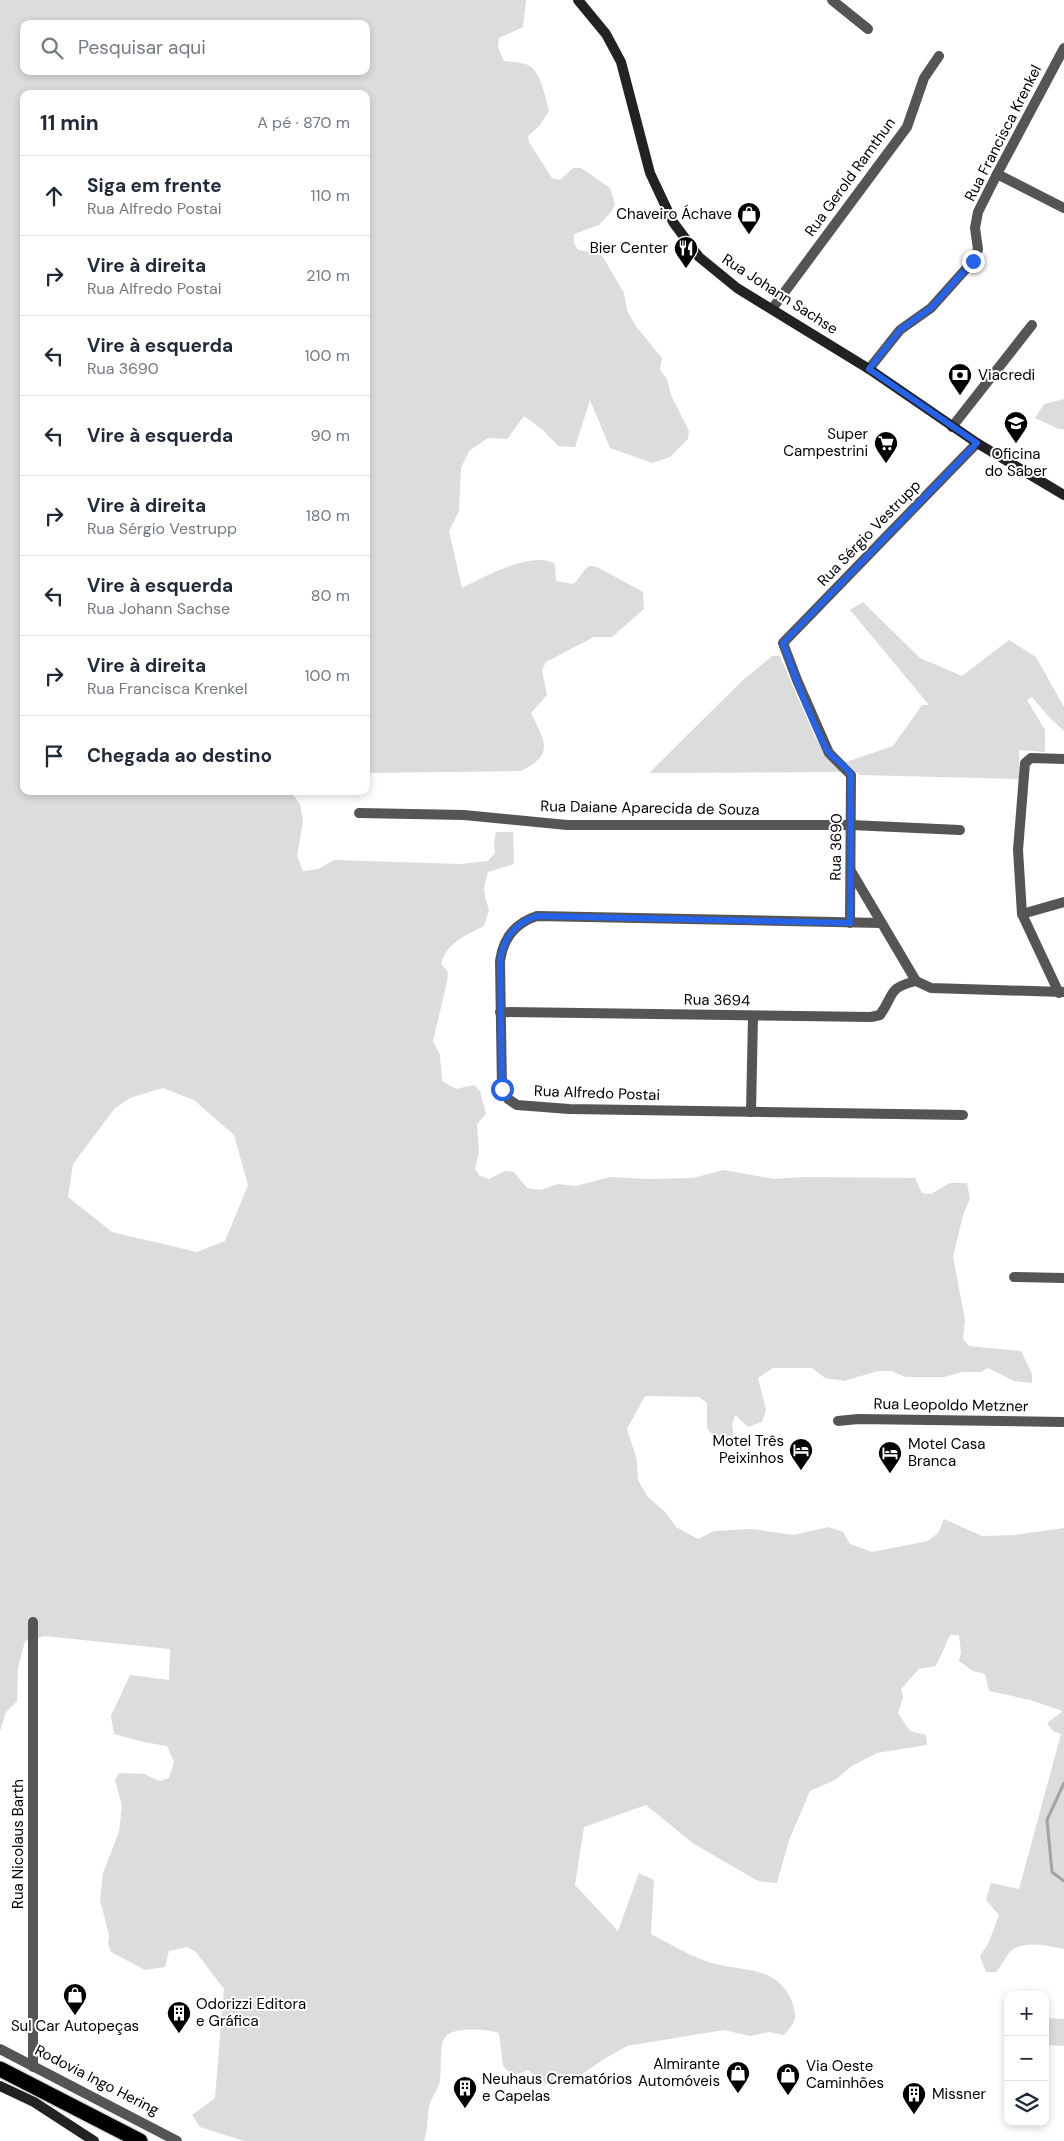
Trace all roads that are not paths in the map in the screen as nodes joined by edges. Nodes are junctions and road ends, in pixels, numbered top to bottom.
1 (578, 0) edge
2 (832, 0) edge
3 (868, 28) dead end
4 (1064, 48) edge
5 (939, 56) dead end
6 (997, 174) junction
7 (1064, 208) edge
8 (772, 309) junction
9 (1032, 325) dead end
10 (869, 369) junction
11 (952, 427) junction
12 (977, 443) junction
13 (1064, 495) edge
14 (1064, 759) edge
15 (849, 772) joint
16 (359, 813) dead end
17 (851, 825) junction
18 (960, 830) dead end
19 (850, 870) junction
20 (1064, 902) edge
21 (1022, 914) junction
22 (850, 923) junction
23 (881, 923) junction
24 (916, 981) junction
25 (1062, 993) edge
26 (500, 1012) junction
27 (753, 1016) junction
28 (751, 1112) junction
29 (963, 1115) dead end
30 (1014, 1277) dead end
31 (1064, 1278) edge
32 (838, 1421) dead end
33 (1064, 1422) edge
34 (33, 1622) dead end
35 (0, 2050) edge
36 (33, 2067) junction
37 (0, 2069) edge
38 (0, 2086) edge
39 (94, 2141) edge
40 (140, 2141) edge
41 (177, 2141) edge

1 - 8 street, Rua Johann Sachse
2 - 3 street
4 - 6 street, Rua Francisca Krenkel
5 - 8 street, Rua Gerold Ramthun
6 - 7 street
6 - 10 street, Rua Francisca Krenkel
8 - 10 street, Rua Johann Sachse
9 - 11 street
10 - 11 street, Rua Johann Sachse
11 - 12 street, Rua Johann Sachse
12 - 13 street, Rua Johann Sachse
12 - 15 street, Rua Sérgio Vestrupp
14 - 21 street
15 - 17 street, Rua 3690
16 - 17 street, Rua Daiane Aparecida de Souza
17 - 18 street, Rua Daiane Aparecida de Souza
17 - 19 street, Rua 3690
19 - 22 street, Rua 3690
19 - 23 street
20 - 21 street
21 - 25 street
22 - 23 street, Rua Alfredo Postai
22 - 26 street, Rua Alfredo Postai
23 - 24 street
24 - 25 street
24 - 27 street, Rua 3694
26 - 27 street, Rua 3694
26 - 28 street, Rua Alfredo Postai
27 - 28 street
28 - 29 street, Rua Alfredo Postai
30 - 31 street
32 - 33 street, Rua Leopoldo Metzner
34 - 36 street, Rua Nicolaus Barth
35 - 36 street, Rodovia Ingo Hering
36 - 41 street, Rodovia Ingo Hering
37 - 40 highway
38 - 39 street

